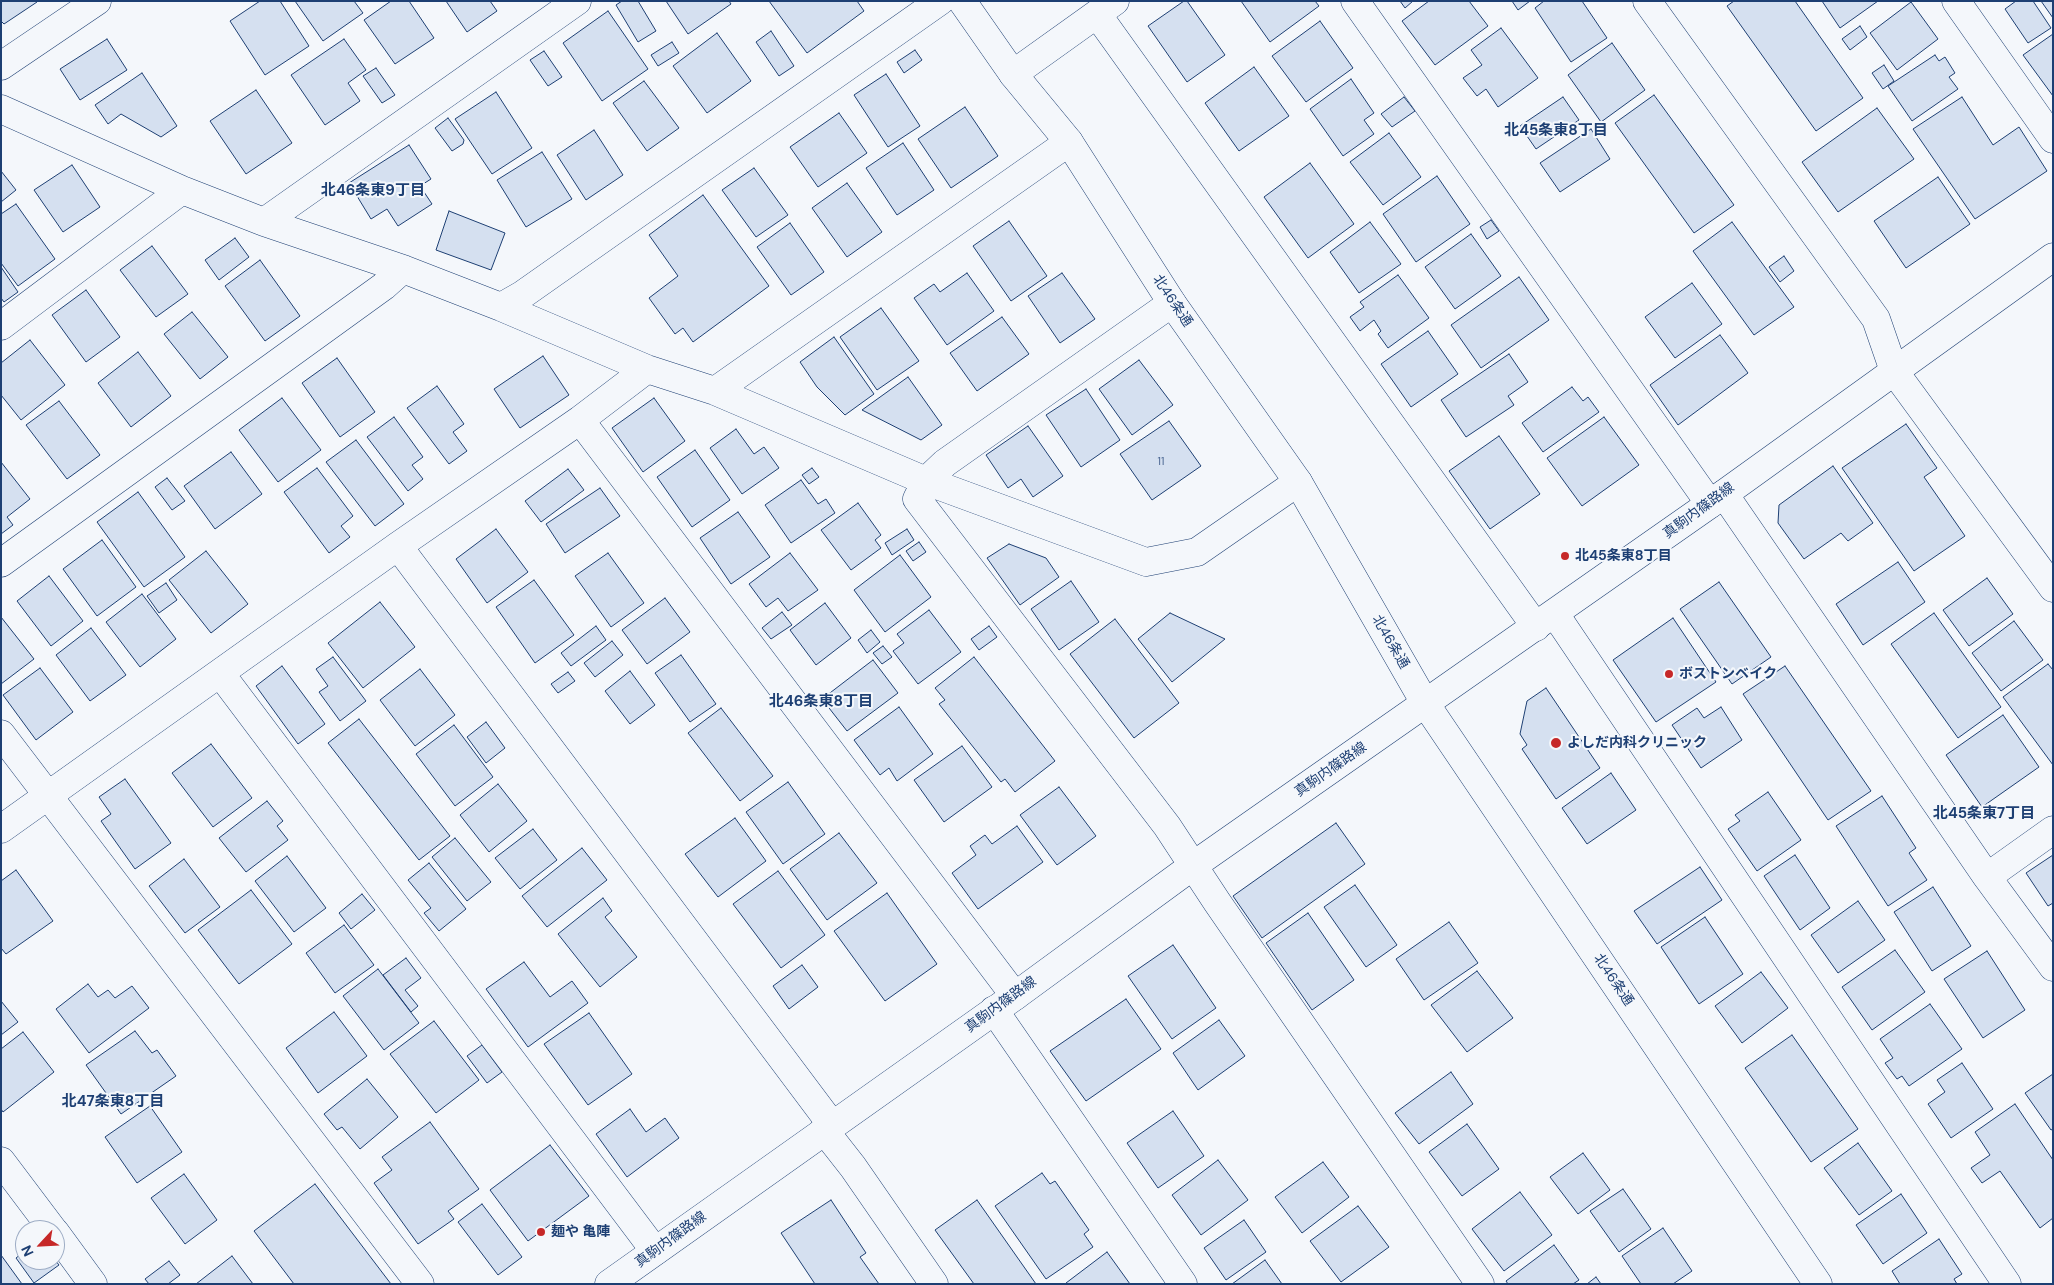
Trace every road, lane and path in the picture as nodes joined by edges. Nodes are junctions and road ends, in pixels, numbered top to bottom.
1 (97, 1) edge
2 (577, 1) edge
3 (940, 1) edge
4 (962, 1) edge
5 (1355, 1) edge
6 (1647, 1) edge
7 (1956, 1) edge
8 (1106, 8) edge
9 (1, 66) edge
10 (1013, 74) junction
11 (1, 109) edge
12 (2053, 139) edge
13 (1069, 142) junction
14 (182, 190) junction
15 (264, 222) junction
16 (2053, 256) edge
17 (403, 269) junction
18 (1172, 303) junction
19 (502, 307) junction
20 (1, 326) edge
21 (647, 369) junction
22 (1894, 370) junction
23 (715, 391) junction
24 (580, 420) junction
25 (926, 481) junction
26 (1298, 482) junction
27 (1717, 499) junction
28 (398, 546) junction
29 (1, 564) edge
30 (2053, 588) edge
31 (1545, 621) junction
32 (220, 673) junction
33 (1425, 703) junction
34 (1, 734) edge
35 (48, 795) junction
36 (1, 829) edge
37 (2053, 830) edge
38 (1194, 865) junction
39 (1987, 877) junction
40 (2053, 967) edge
41 (1004, 1003) junction
42 (828, 1128) junction
43 (1, 1160) edge
44 (46, 1220) edge
45 (65, 1246) edge
46 (655, 1251) junction
47 (94, 1284) edge
48 (420, 1284) edge
49 (609, 1284) edge
50 (934, 1284) edge
51 (1182, 1284) edge
52 (1480, 1284) edge
53 (1818, 1284) edge
54 (2007, 1284) edge

1 - 9 street
2 - 15 street
3 - 19 street
4 - 10 street, 北46条通
5 - 27 street
6 - 22 street
7 - 12 street
8 - 10 street
8 - 31 street
10 - 13 street, 北46条通
11 - 14 street
13 - 18 street, 北46条通
13 - 23 street
14 - 15 street
14 - 20 street
15 - 17 street
16 - 22 street, 真駒内篠路線
17 - 19 street
17 - 29 street
18 - 25 street
18 - 26 street, 北46条通
19 - 21 street
21 - 23 street
21 - 24 street
22 - 27 street, 真駒内篠路線
22 - 30 street
23 - 25 street
24 - 28 street
24 - 41 street
25 - 26 street
25 - 38 street
26 - 33 street, 北46条通
27 - 31 street, 真駒内篠路線
27 - 39 street
28 - 32 street
28 - 42 street
31 - 33 street, 真駒内篠路線
31 - 54 street
32 - 35 street
32 - 46 street
33 - 38 street, 真駒内篠路線
33 - 53 street, 北46条通
34 - 35 street
35 - 36 street
35 - 48 street
37 - 39 street
38 - 41 street, 真駒内篠路線
38 - 52 street
39 - 40 street
41 - 42 street, 真駒内篠路線
41 - 51 street
42 - 46 street, 真駒内篠路線
42 - 50 street
43 - 44 street
45 - 47 street
46 - 49 street, 真駒内篠路線

